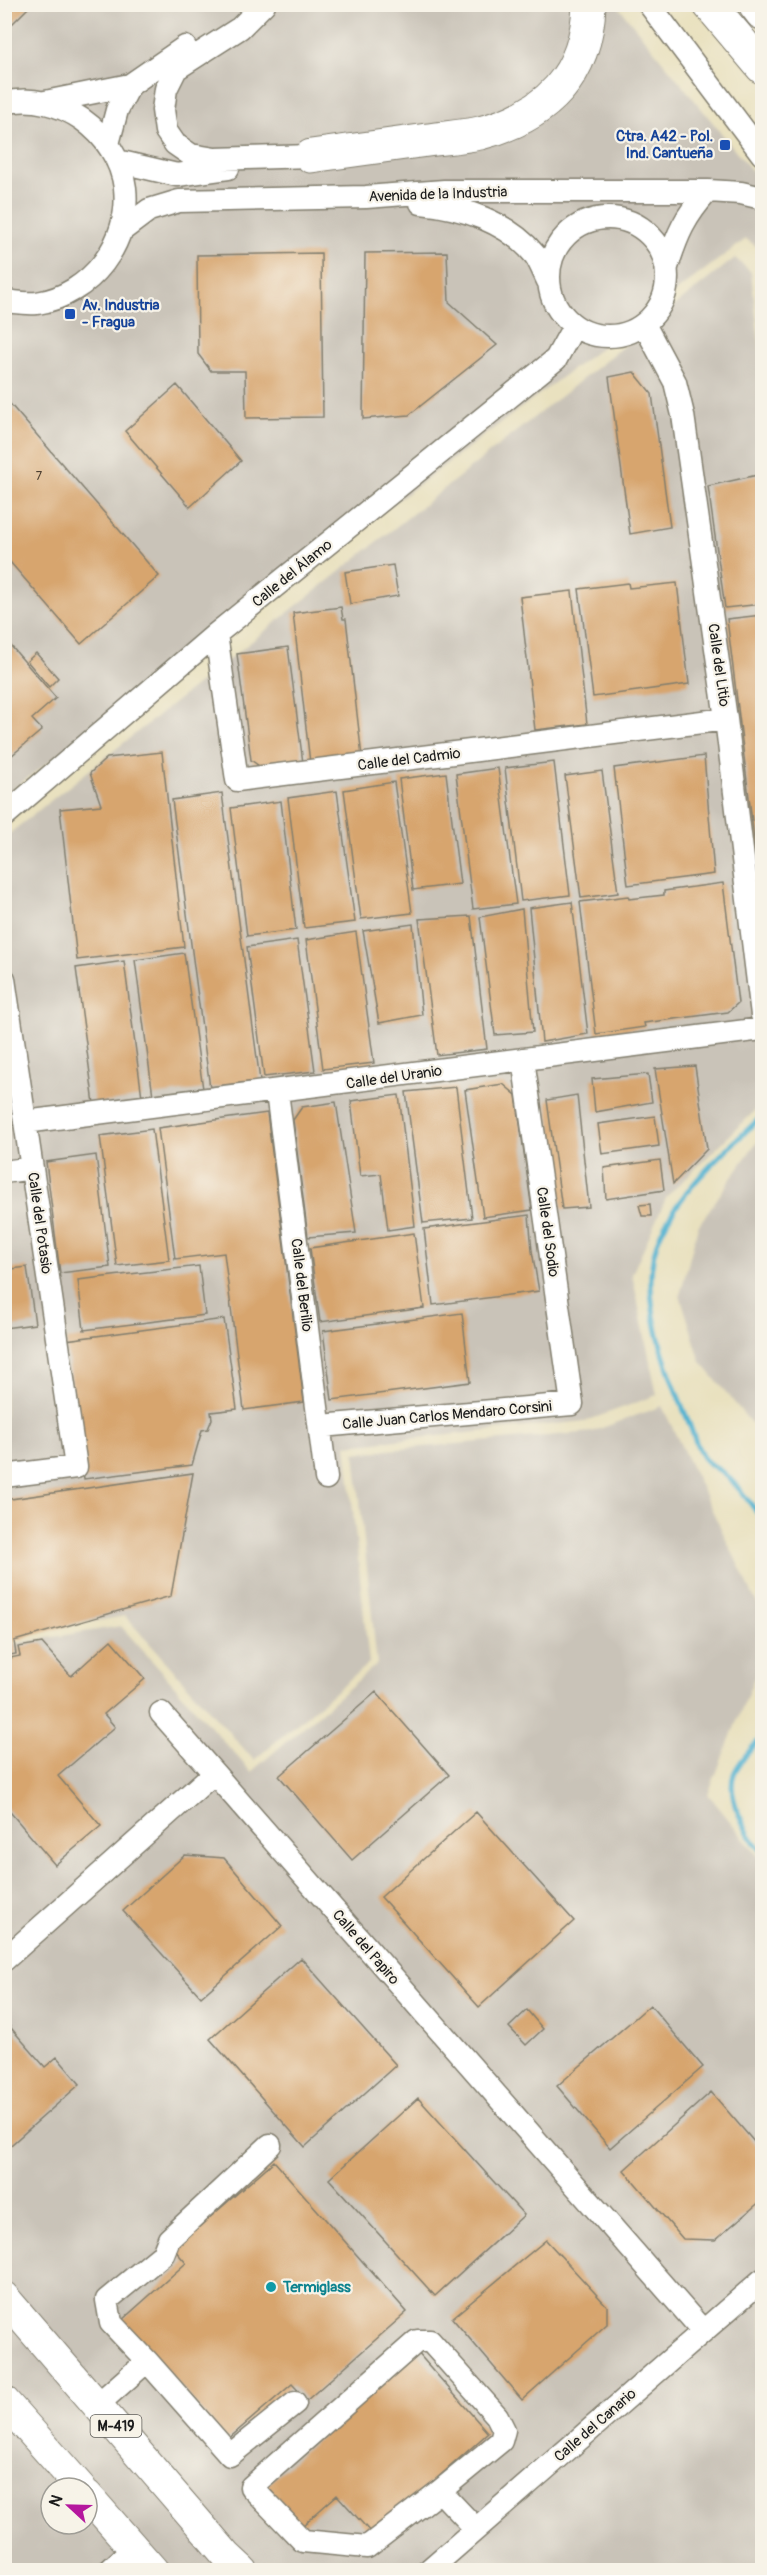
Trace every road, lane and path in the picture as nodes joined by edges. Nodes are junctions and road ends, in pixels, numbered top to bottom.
1 (248, 4) edge
2 (264, 4) edge
3 (589, 4) edge
4 (649, 4) edge
5 (709, 4) edge
6 (755, 4) edge
7 (762, 13) edge
8 (762, 67) edge
9 (130, 85) junction
10 (44, 102) junction
11 (4, 103) edge
12 (113, 152) junction
13 (762, 154) edge
14 (310, 156) junction
15 (708, 191) junction
16 (366, 197) junction
17 (762, 198) edge
18 (121, 231) junction
19 (667, 267) junction
20 (548, 281) junction
21 (4, 302) edge
22 (644, 324) junction
23 (573, 326) junction
24 (216, 634) junction
25 (726, 719) junction
26 (4, 816) edge
27 (4, 979) edge
28 (762, 1015) edge
29 (762, 1029) edge
30 (523, 1059) junction
31 (277, 1092) junction
32 (26, 1122) junction
33 (32, 1168) junction
34 (4, 1172) edge
35 (573, 1404) joint
36 (321, 1426) junction
37 (4, 1476) edge
38 (326, 1478) dead end
39 (161, 1713) dead end
40 (214, 1773) junction
41 (4, 1960) edge
42 (270, 2145) dead end
43 (762, 2280) edge
44 (4, 2297) edge
45 (703, 2331) junction
46 (147, 2361) junction
47 (4, 2401) edge
48 (295, 2403) dead end
49 (97, 2405) junction
50 (70, 2476) edge
51 (440, 2491) junction
52 (99, 2509) edge
53 (476, 2529) junction
54 (134, 2548) junction
55 (110, 2571) edge
56 (153, 2571) edge
57 (242, 2571) edge
58 (429, 2571) edge

1 - 9 street
2 - 14 street
3 - 14 highway
4 - 13 street
5 - 8 highway
6 - 7 highway
9 - 10 street
9 - 12 street
10 - 11 street
10 - 12 street
12 - 14 street
12 - 18 street
15 - 16 street, Avenida de la Industria
15 - 17 street, Avenida de la Industria
15 - 19 street
16 - 18 street, Avenida de la Industria
16 - 20 street
18 - 21 street
19 - 20 street
19 - 22 street
20 - 23 street
22 - 23 street
22 - 25 street, Calle del Litio
23 - 24 street, Calle del Álamo
24 - 25 street, Calle del Cadmio
24 - 26 street, Calle del Álamo
25 - 28 street, Calle del Litio
27 - 32 street, Calle del Potasio
29 - 30 street, Calle del Uranio
30 - 31 street, Calle del Uranio
30 - 35 street, Calle del Sodio
31 - 32 street, Calle del Uranio
31 - 36 street, Calle del Berilio
32 - 33 street, Calle del Potasio
33 - 34 street
33 - 37 street, Calle del Potasio
35 - 36 street, Calle Juan Carlos Mendaro Corsini
36 - 38 street, Calle del Berilio
39 - 40 street, Calle del Papiro
40 - 41 street
40 - 45 street, Calle del Papiro
42 - 46 street
43 - 45 street, Calle del Canario
44 - 49 main road, M-419
45 - 53 street, Calle del Canario
46 - 48 street
46 - 49 street
47 - 50 main road
49 - 57 main road, M-419
51 - 51 street
51 - 53 street
52 - 54 main road
53 - 58 street, Calle del Canario
54 - 55 street
54 - 56 main road

